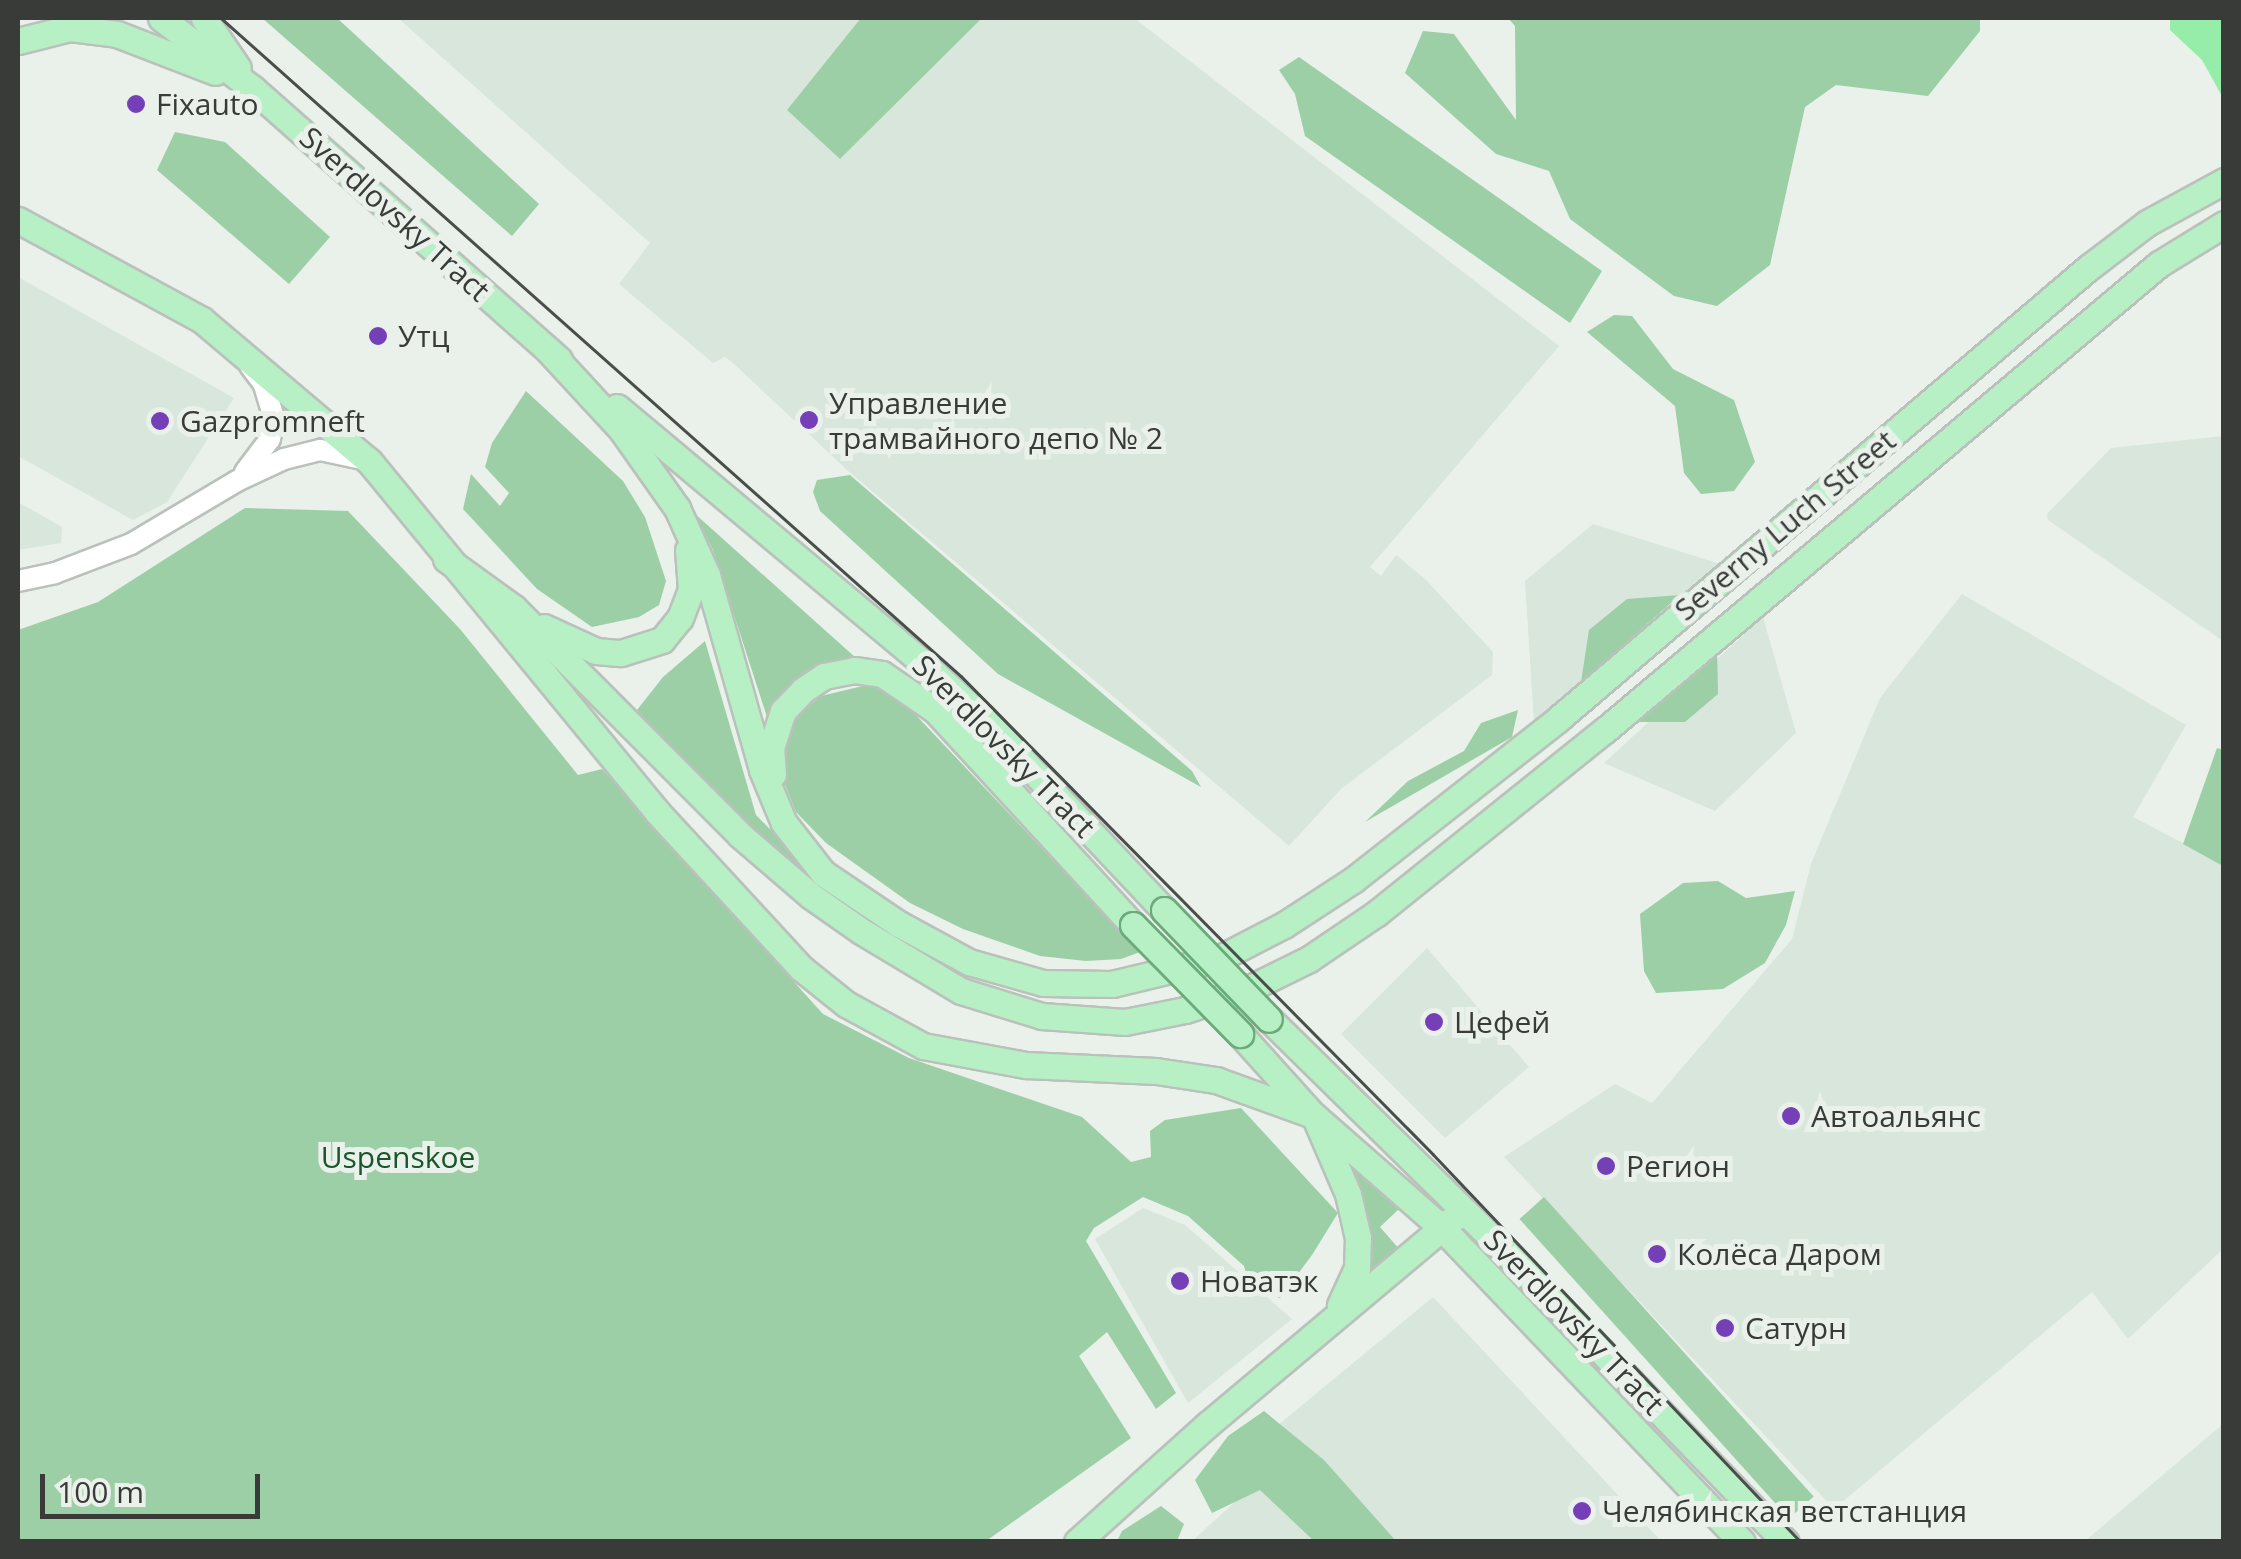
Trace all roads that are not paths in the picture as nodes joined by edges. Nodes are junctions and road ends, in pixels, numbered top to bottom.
1 (161, 18) edge
2 (204, 18) edge
3 (18, 41) edge
4 (252, 88) junction
5 (2224, 181) edge
6 (22, 220) edge
7 (2224, 224) edge
8 (231, 342) junction
9 (548, 350) junction
10 (369, 461) junction
11 (237, 481) junction
12 (678, 508) junction
13 (446, 559) junction
14 (18, 581) edge
15 (514, 608) junction
16 (784, 823) junction
17 (1314, 1115) junction
18 (1463, 1210) junction
19 (1442, 1228) junction
20 (1325, 1325) junction
21 (1077, 1542) edge
22 (1742, 1542) edge
23 (1786, 1542) edge

1 - 4 main road, Sverdlovsky Tract
2 - 4 main road
3 - 4 main road
4 - 9 main road, Sverdlovsky Tract
5 - 16 main road, Severny Luch Street
6 - 8 main road, Sverdlovsky Tract
7 - 15 main road, Severny Luch Street
8 - 10 main road, Sverdlovsky Tract
8 - 11 street
9 - 12 main road
9 - 18 main road, Sverdlovsky Tract, bridge
10 - 11 street
10 - 13 main road, Sverdlovsky Tract
11 - 14 street
12 - 15 main road
12 - 16 main road
13 - 15 main road
13 - 17 main road, Sverdlovsky Tract
16 - 17 main road, Sverdlovsky Tract, bridge
17 - 19 main road, Sverdlovsky Tract
17 - 20 main road
18 - 19 main road
18 - 23 main road, Sverdlovsky Tract
19 - 20 main road
19 - 22 main road, Sverdlovsky Tract
20 - 21 main road

